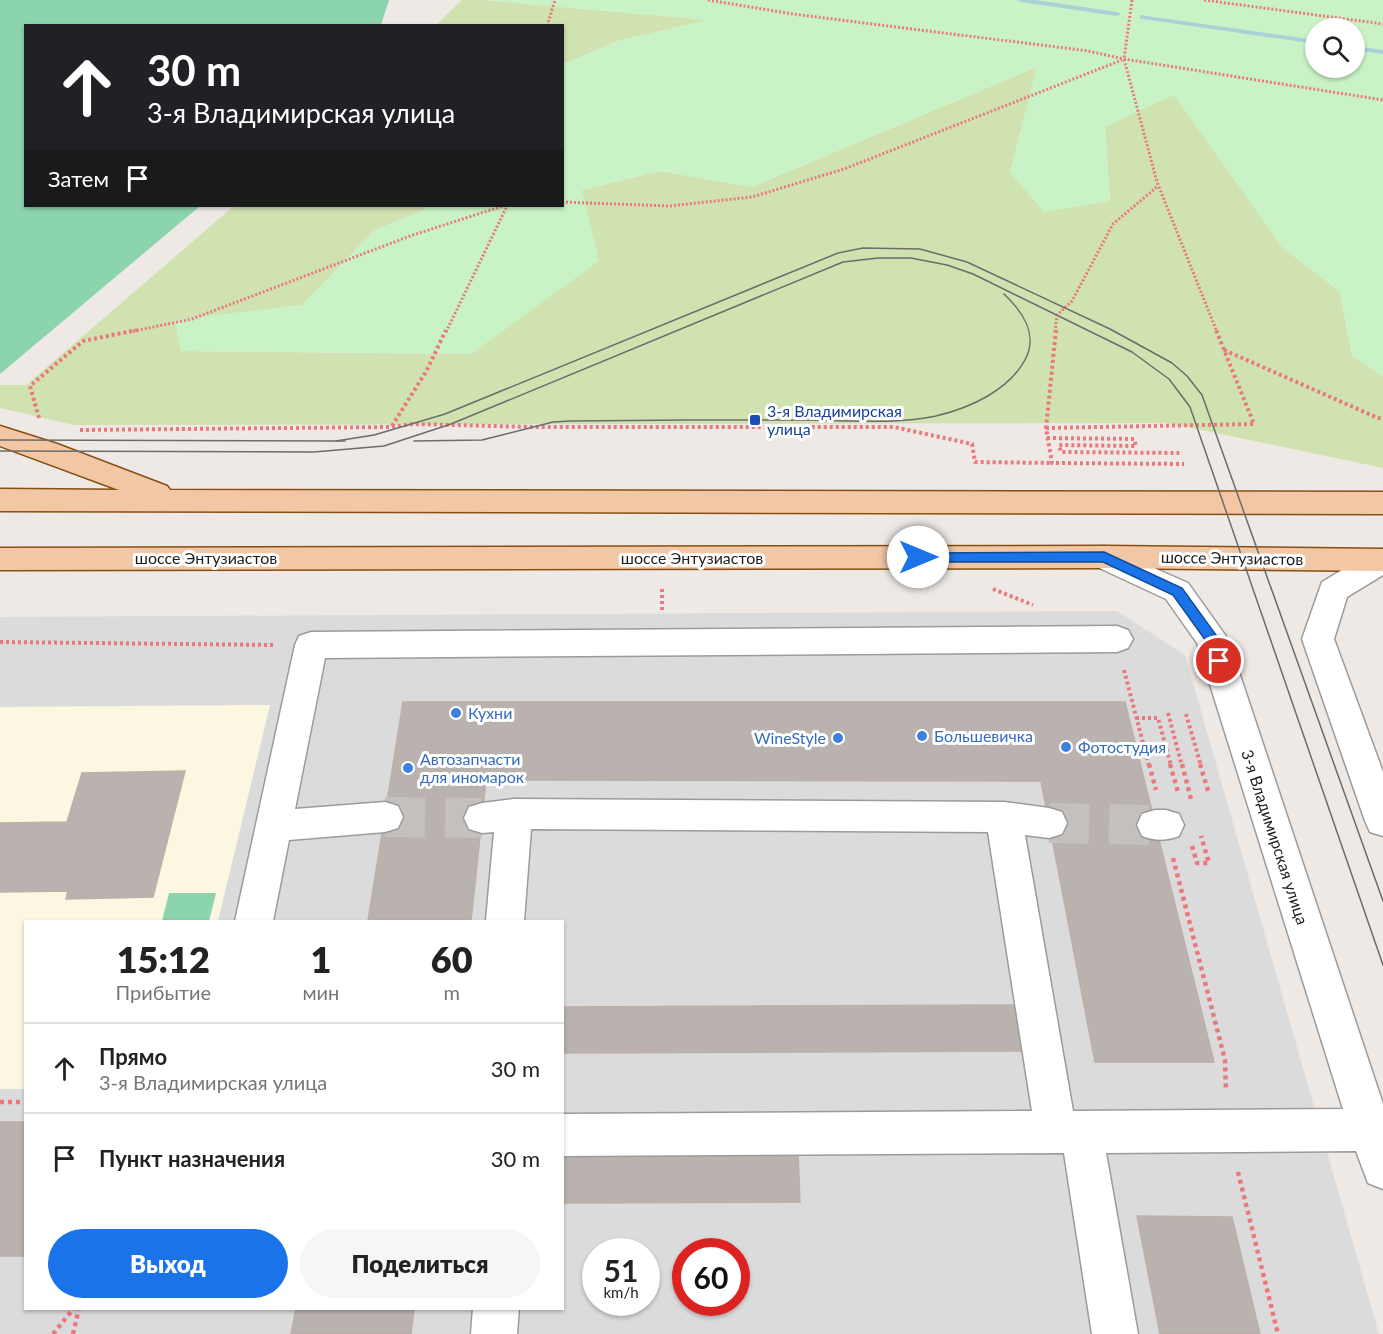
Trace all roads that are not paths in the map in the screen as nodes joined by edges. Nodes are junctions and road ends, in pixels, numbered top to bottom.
1 (0, 436) edge
2 (0, 500) edge
3 (176, 500) junction
4 (1383, 503) edge
5 (1104, 557) junction
6 (0, 559) edge
7 (1383, 560) edge
8 (1117, 639) road end
9 (385, 817) tunnel mouth
10 (1004, 817) junction
11 (1383, 821) edge
12 (1049, 823) tunnel mouth
13 (274, 826) junction
14 (254, 920) edge
15 (505, 920) edge
16 (1068, 1131) junction
17 (564, 1135) edge
18 (1379, 1142) edge
19 (496, 1310) edge
20 (494, 1334) edge
21 (1115, 1334) edge

1 - 3 main road
2 - 3 main road
3 - 4 main road
5 - 6 main road, шоссе Энтузиастов
5 - 7 main road, шоссе Энтузиастов
5 - 18 street, 3-я Владимирская улица
7 - 11 street
8 - 13 street
9 - 13 street
10 - 12 street
10 - 15 street
10 - 16 street
13 - 14 street
16 - 17 street
16 - 18 street
16 - 21 street
19 - 20 street

